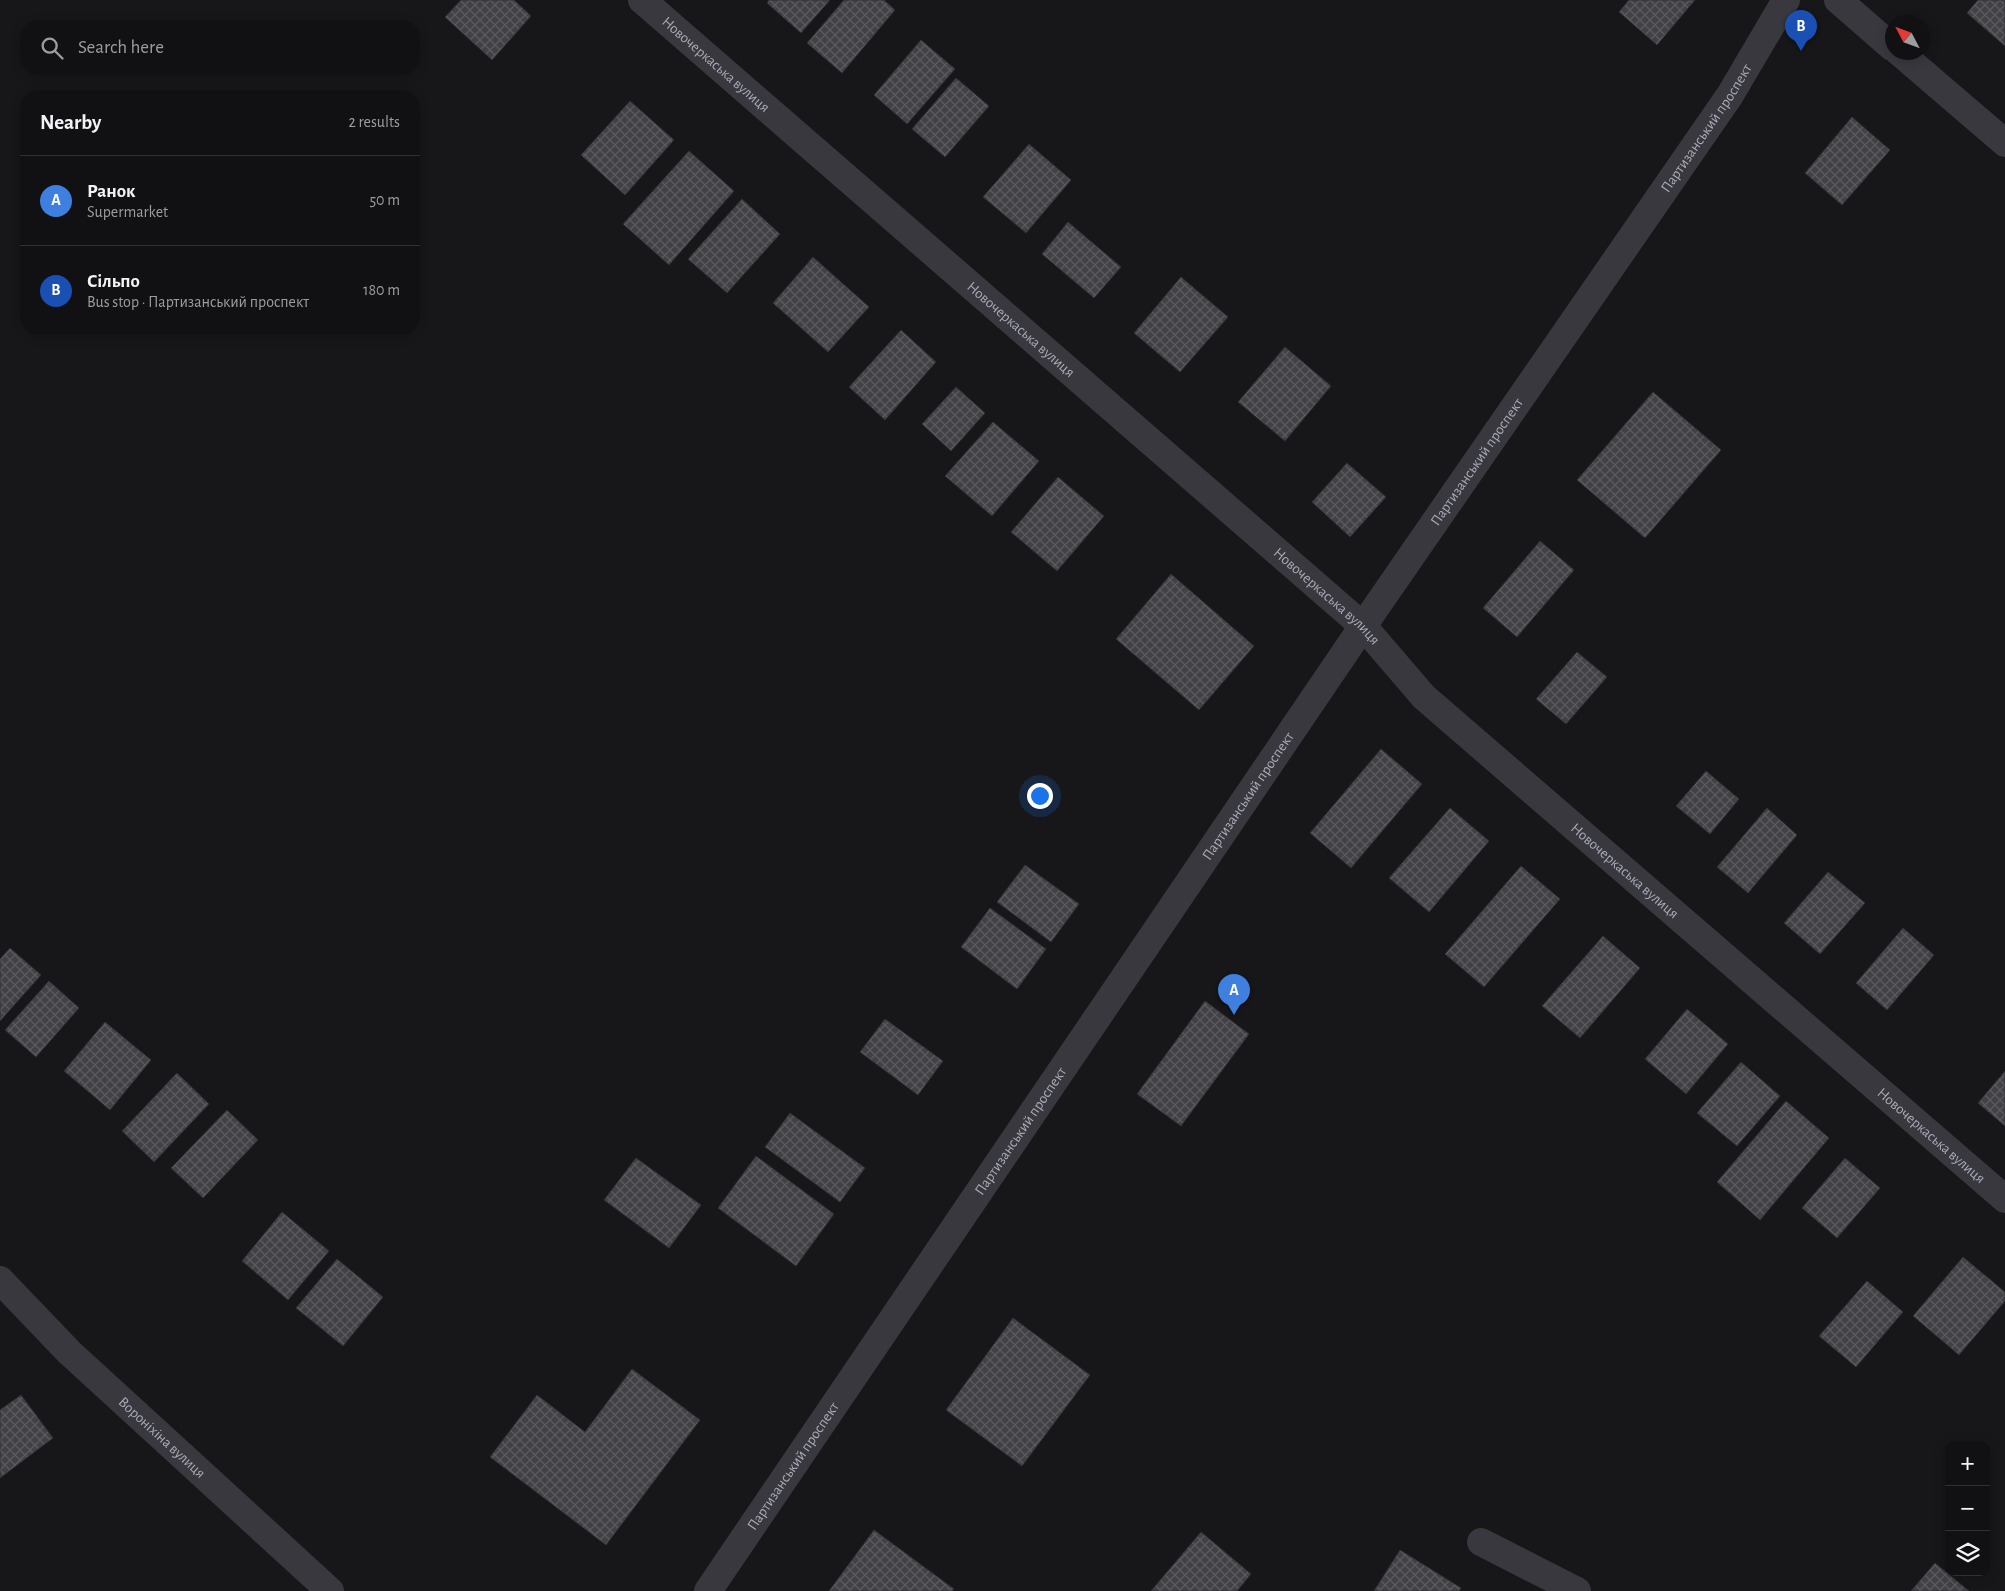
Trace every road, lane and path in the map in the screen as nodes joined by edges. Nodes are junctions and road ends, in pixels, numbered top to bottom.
1 (642, 0) edge
2 (1786, 0) edge
3 (1838, 0) edge
4 (1885, 41) edge
5 (1909, 60) edge
6 (2005, 142) edge
7 (1363, 626) junction
8 (2005, 1198) edge
9 (0, 1280) edge
10 (1480, 1542) dead end
11 (330, 1591) edge
12 (708, 1591) edge
13 (1576, 1591) edge

1 - 7 street, Новочеркаська вулиця
2 - 7 street, Партизанський проспект
3 - 4 street
5 - 6 street
7 - 8 street, Новочеркаська вулиця
7 - 12 street, Партизанський проспект
9 - 11 street, Вороніхіна вулиця
10 - 13 street

